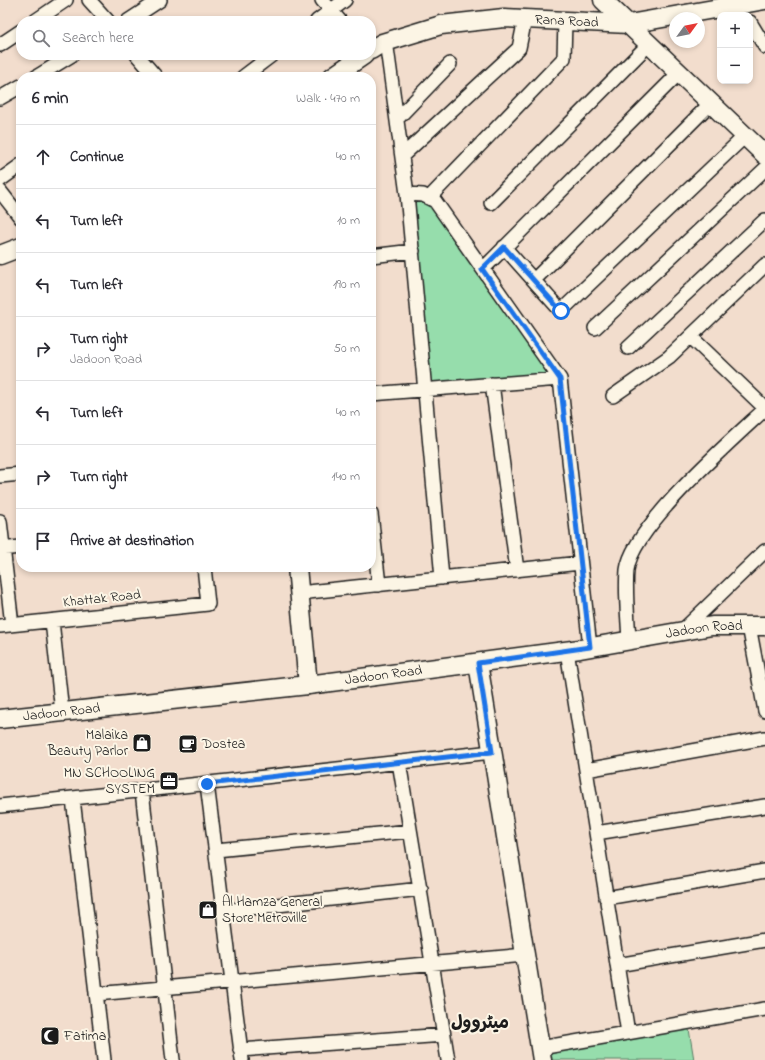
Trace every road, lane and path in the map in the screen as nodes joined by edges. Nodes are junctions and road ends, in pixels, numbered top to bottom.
1 (66, 0) edge
2 (89, 0) edge
3 (160, 0) edge
4 (322, 0) edge
5 (345, 0) edge
6 (603, 0) edge
7 (765, 0) edge
8 (743, 6) edge
9 (331, 10) junction
10 (42, 16) edge
11 (103, 16) edge
12 (136, 16) edge
13 (323, 16) edge
14 (336, 16) edge
15 (525, 19) junction
16 (565, 21) junction
17 (629, 24) junction
18 (753, 27) edge
19 (16, 34) edge
20 (649, 44) junction
21 (0, 45) edge
22 (379, 46) edge
23 (765, 47) edge
24 (64, 60) edge
25 (140, 60) edge
26 (265, 60) edge
27 (357, 60) edge
28 (450, 64) dead end
29 (44, 72) edge
30 (149, 72) edge
31 (250, 72) edge
32 (339, 72) edge
33 (680, 73) junction
34 (16, 89) edge
35 (0, 98) edge
36 (711, 103) junction
37 (397, 119) junction
38 (745, 136) junction
39 (765, 155) edge
40 (402, 156) junction
41 (16, 169) edge
42 (765, 169) edge
43 (0, 180) edge
44 (0, 191) edge
45 (407, 194) junction
46 (429, 198) junction
47 (491, 203) dead end
48 (16, 212) edge
49 (765, 220) edge
50 (504, 247) junction
51 (16, 249) edge
52 (413, 251) junction
53 (0, 255) edge
54 (376, 255) edge
55 (765, 265) edge
56 (482, 269) junction
57 (534, 280) junction
58 (595, 328) dead end
59 (691, 337) junction
60 (628, 348) dead end
61 (560, 379) junction
62 (492, 384) junction
63 (425, 390) junction
64 (376, 394) edge
65 (613, 396) dead end
66 (765, 409) edge
67 (16, 474) edge
68 (0, 476) edge
69 (0, 522) edge
70 (16, 548) edge
71 (2, 549) edge
72 (765, 551) edge
73 (376, 558) edge
74 (580, 563) junction
75 (517, 570) junction
76 (205, 572) edge
77 (297, 572) edge
78 (442, 578) junction
79 (379, 585) junction
80 (299, 593) junction
81 (52, 621) junction
82 (6, 626) edge
83 (757, 626) edge
84 (682, 631) junction
85 (629, 641) junction
86 (590, 647) junction
87 (567, 651) junction
88 (478, 663) junction
89 (308, 685) junction
90 (765, 711) edge
91 (62, 712) junction
92 (0, 719) edge
93 (765, 738) edge
94 (492, 752) junction
95 (399, 762) junction
96 (586, 770) junction
97 (207, 784) junction
98 (142, 791) junction
99 (73, 799) junction
100 (0, 806) edge
101 (765, 806) edge
102 (410, 831) junction
103 (596, 833) junction
104 (216, 850) junction
105 (765, 871) edge
106 (420, 889) junction
107 (606, 898) junction
108 (223, 911) junction
109 (765, 940) edge
110 (525, 956) junction
111 (433, 964) junction
112 (617, 965) junction
113 (232, 983) junction
114 (165, 989) junction
115 (96, 994) junction
116 (765, 1009) edge
117 (628, 1033) junction
118 (444, 1035) junction
119 (541, 1054) edge
120 (241, 1055) edge
121 (104, 1060) edge
122 (173, 1060) edge
123 (448, 1060) edge

1 - 10 street
2 - 11 street
3 - 12 street
4 - 9 street
5 - 9 street
6 - 17 street
7 - 8 street, Rana Road
8 - 17 street, Rana Road
9 - 13 street
9 - 14 street
15 - 16 street, Rana Road
15 - 22 street, Rana Road
15 - 40 street
16 - 17 street, Rana Road
16 - 46 street
17 - 20 street
18 - 23 street
19 - 21 street
20 - 33 street
20 - 47 street
22 - 37 street
24 - 29 street
25 - 30 street
26 - 31 street
27 - 32 street
28 - 37 street
33 - 36 street
33 - 50 street
34 - 35 street
36 - 38 street
36 - 57 street
37 - 40 street
38 - 39 street
38 - 57 street
40 - 45 street
41 - 43 street
42 - 58 street
44 - 48 street
45 - 46 street
45 - 52 street
46 - 56 street
49 - 60 street
50 - 56 street
50 - 57 street
51 - 53 street
52 - 54 street
52 - 63 street
55 - 59 street
56 - 61 street
59 - 65 street
59 - 66 street
61 - 62 street
61 - 74 street
62 - 63 street
62 - 75 street
63 - 64 street
63 - 78 street
66 - 85 street
67 - 68 street
69 - 71 street
70 - 71 street
71 - 82 street
72 - 84 street
73 - 79 street
74 - 75 street
74 - 86 street
75 - 78 street
76 - 81 street, Khattak Road
77 - 80 street
78 - 79 street
79 - 80 street
80 - 89 street
81 - 82 street, Khattak Road
81 - 91 street
83 - 84 street, Jadoon Road
83 - 90 street
84 - 85 street, Jadoon Road
85 - 86 street, Jadoon Road
86 - 87 street, Jadoon Road
87 - 88 street, Jadoon Road
87 - 96 street
88 - 89 street, Jadoon Road
88 - 94 street
89 - 91 street, Jadoon Road
91 - 92 street, Jadoon Road
93 - 96 street
94 - 95 street
94 - 110 street
95 - 97 street
95 - 102 street
96 - 103 street
97 - 98 street
97 - 104 street
98 - 99 street
98 - 114 street
99 - 100 street
99 - 115 street
101 - 103 street
102 - 104 street
102 - 106 street
103 - 107 street
104 - 108 street
105 - 107 street
106 - 108 street
106 - 111 street
107 - 112 street
108 - 113 street
109 - 112 street
110 - 111 street
110 - 119 street
111 - 113 street
111 - 118 street
112 - 117 street
113 - 114 street
113 - 120 street
114 - 115 street
114 - 122 street
115 - 121 street
116 - 117 street
117 - 119 street
118 - 120 street
118 - 123 street

